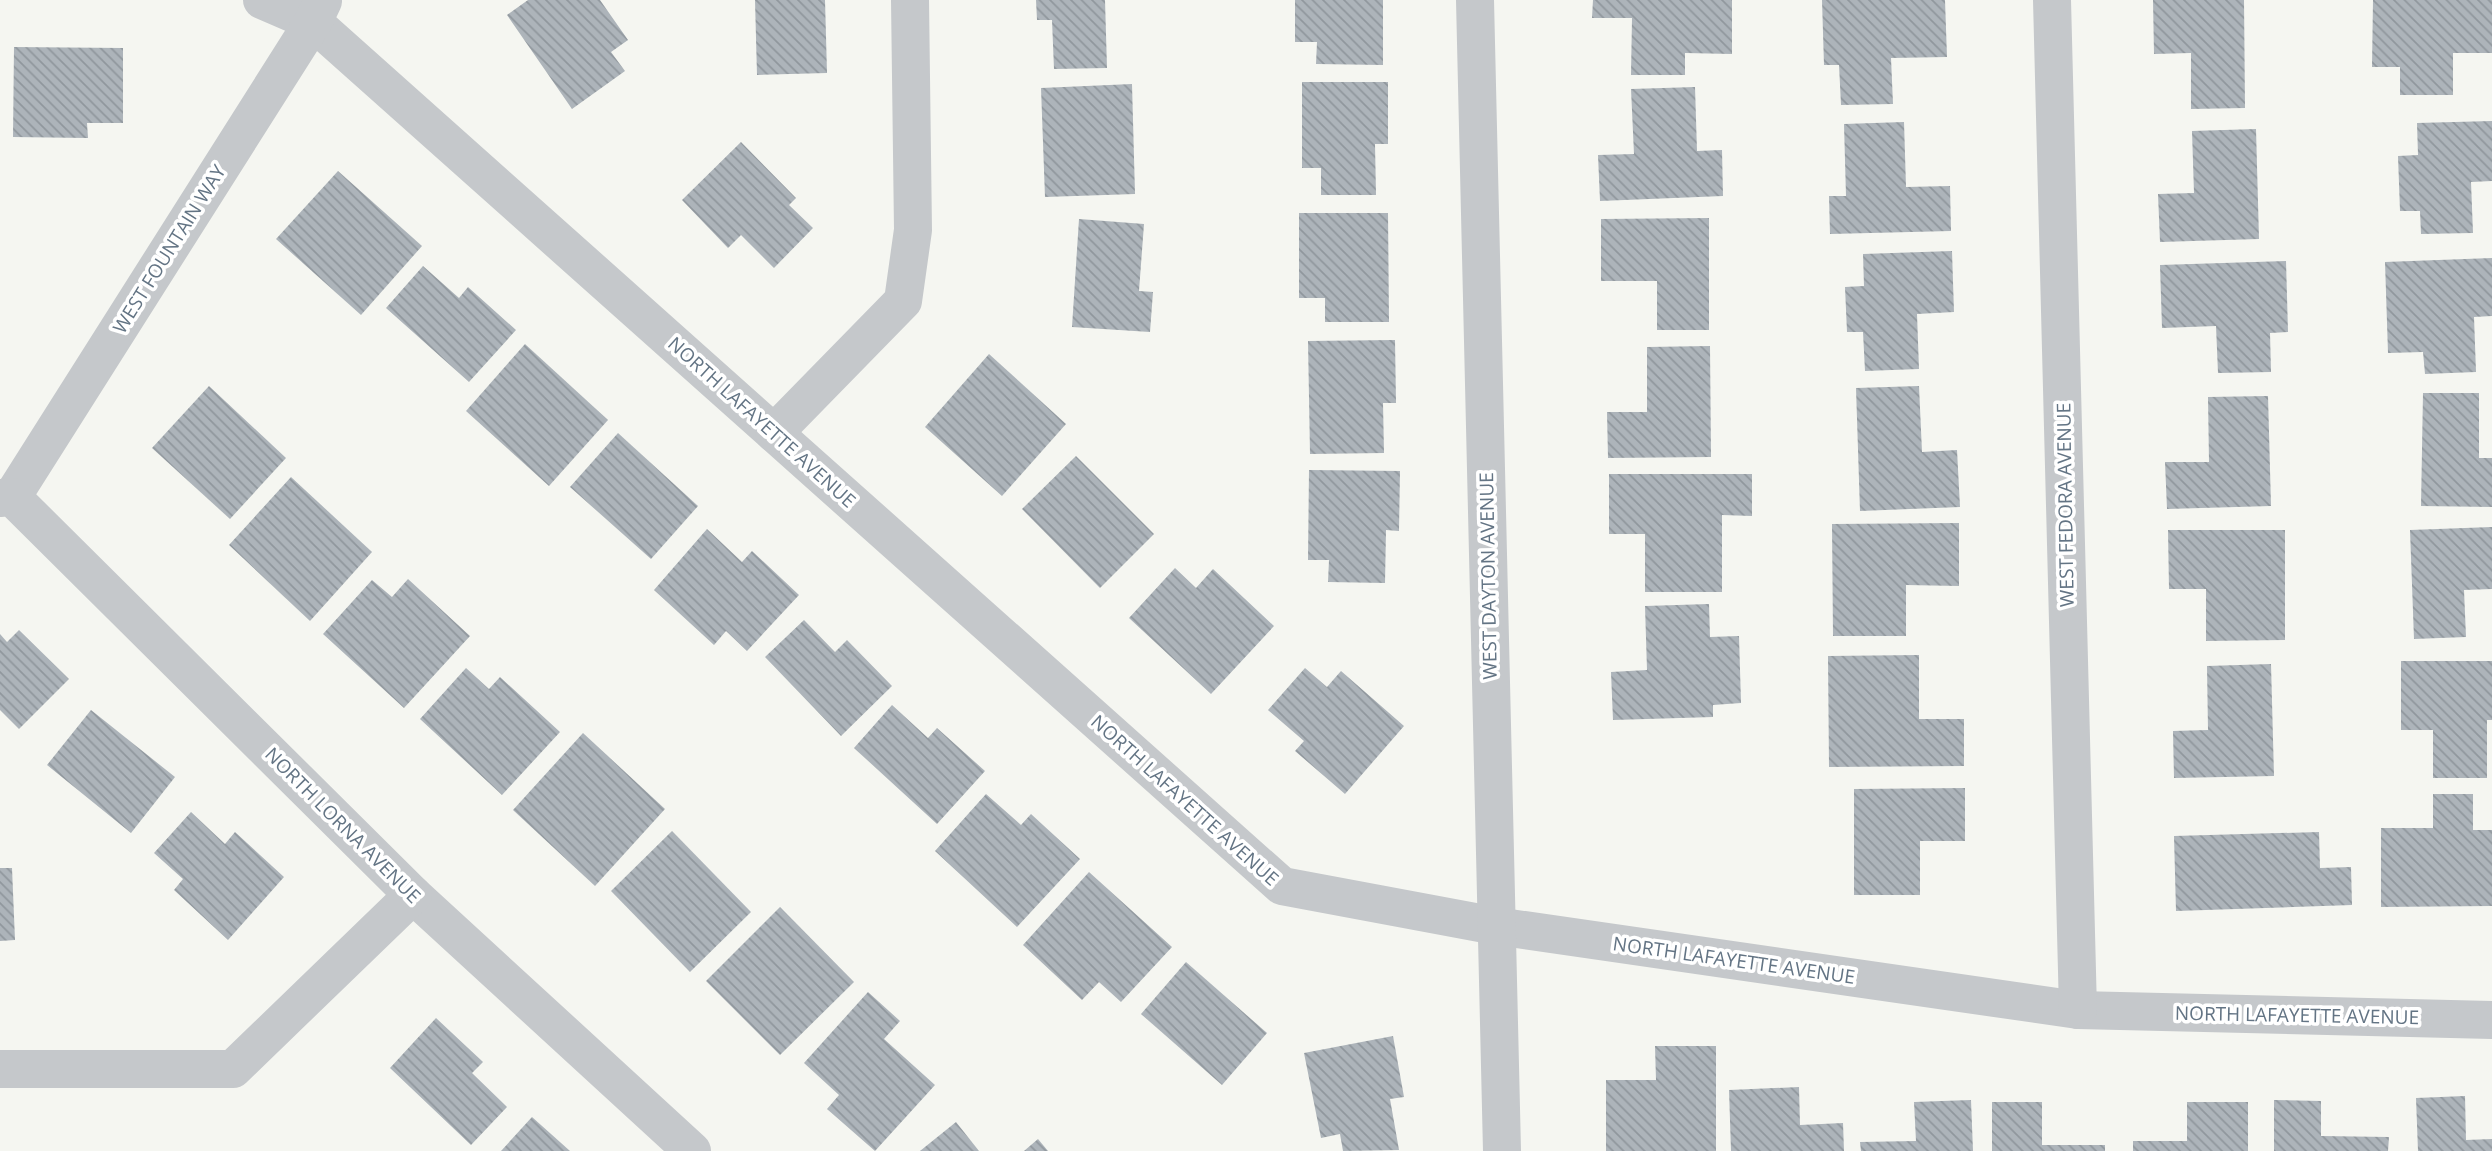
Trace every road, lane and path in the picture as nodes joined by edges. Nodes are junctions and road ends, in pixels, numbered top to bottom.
1 (262, 0) edge
2 (910, 0) edge
3 (1475, 0) edge
4 (2052, 0) edge
5 (318, 11) edge
6 (774, 433) junction
7 (6, 498) edge
8 (413, 895) junction
9 (1496, 926) junction
10 (2078, 1010) junction
11 (2492, 1020) edge
12 (0, 1069) edge
13 (692, 1151) edge
14 (1502, 1151) edge

1 - 5 street, NORTH LAFAYETTE AVENUE
2 - 6 street
3 - 9 street, WEST DAYTON AVENUE
4 - 10 street, WEST FEDORA AVENUE
5 - 6 street, NORTH LAFAYETTE AVENUE
5 - 7 street, WEST FOUNTAIN WAY
6 - 9 street, NORTH LAFAYETTE AVENUE
7 - 8 street, NORTH LORNA AVENUE
8 - 12 street
8 - 13 street, NORTH LORNA AVENUE
9 - 10 street, NORTH LAFAYETTE AVENUE
9 - 14 street, WEST DAYTON AVENUE
10 - 11 street, NORTH LAFAYETTE AVENUE

